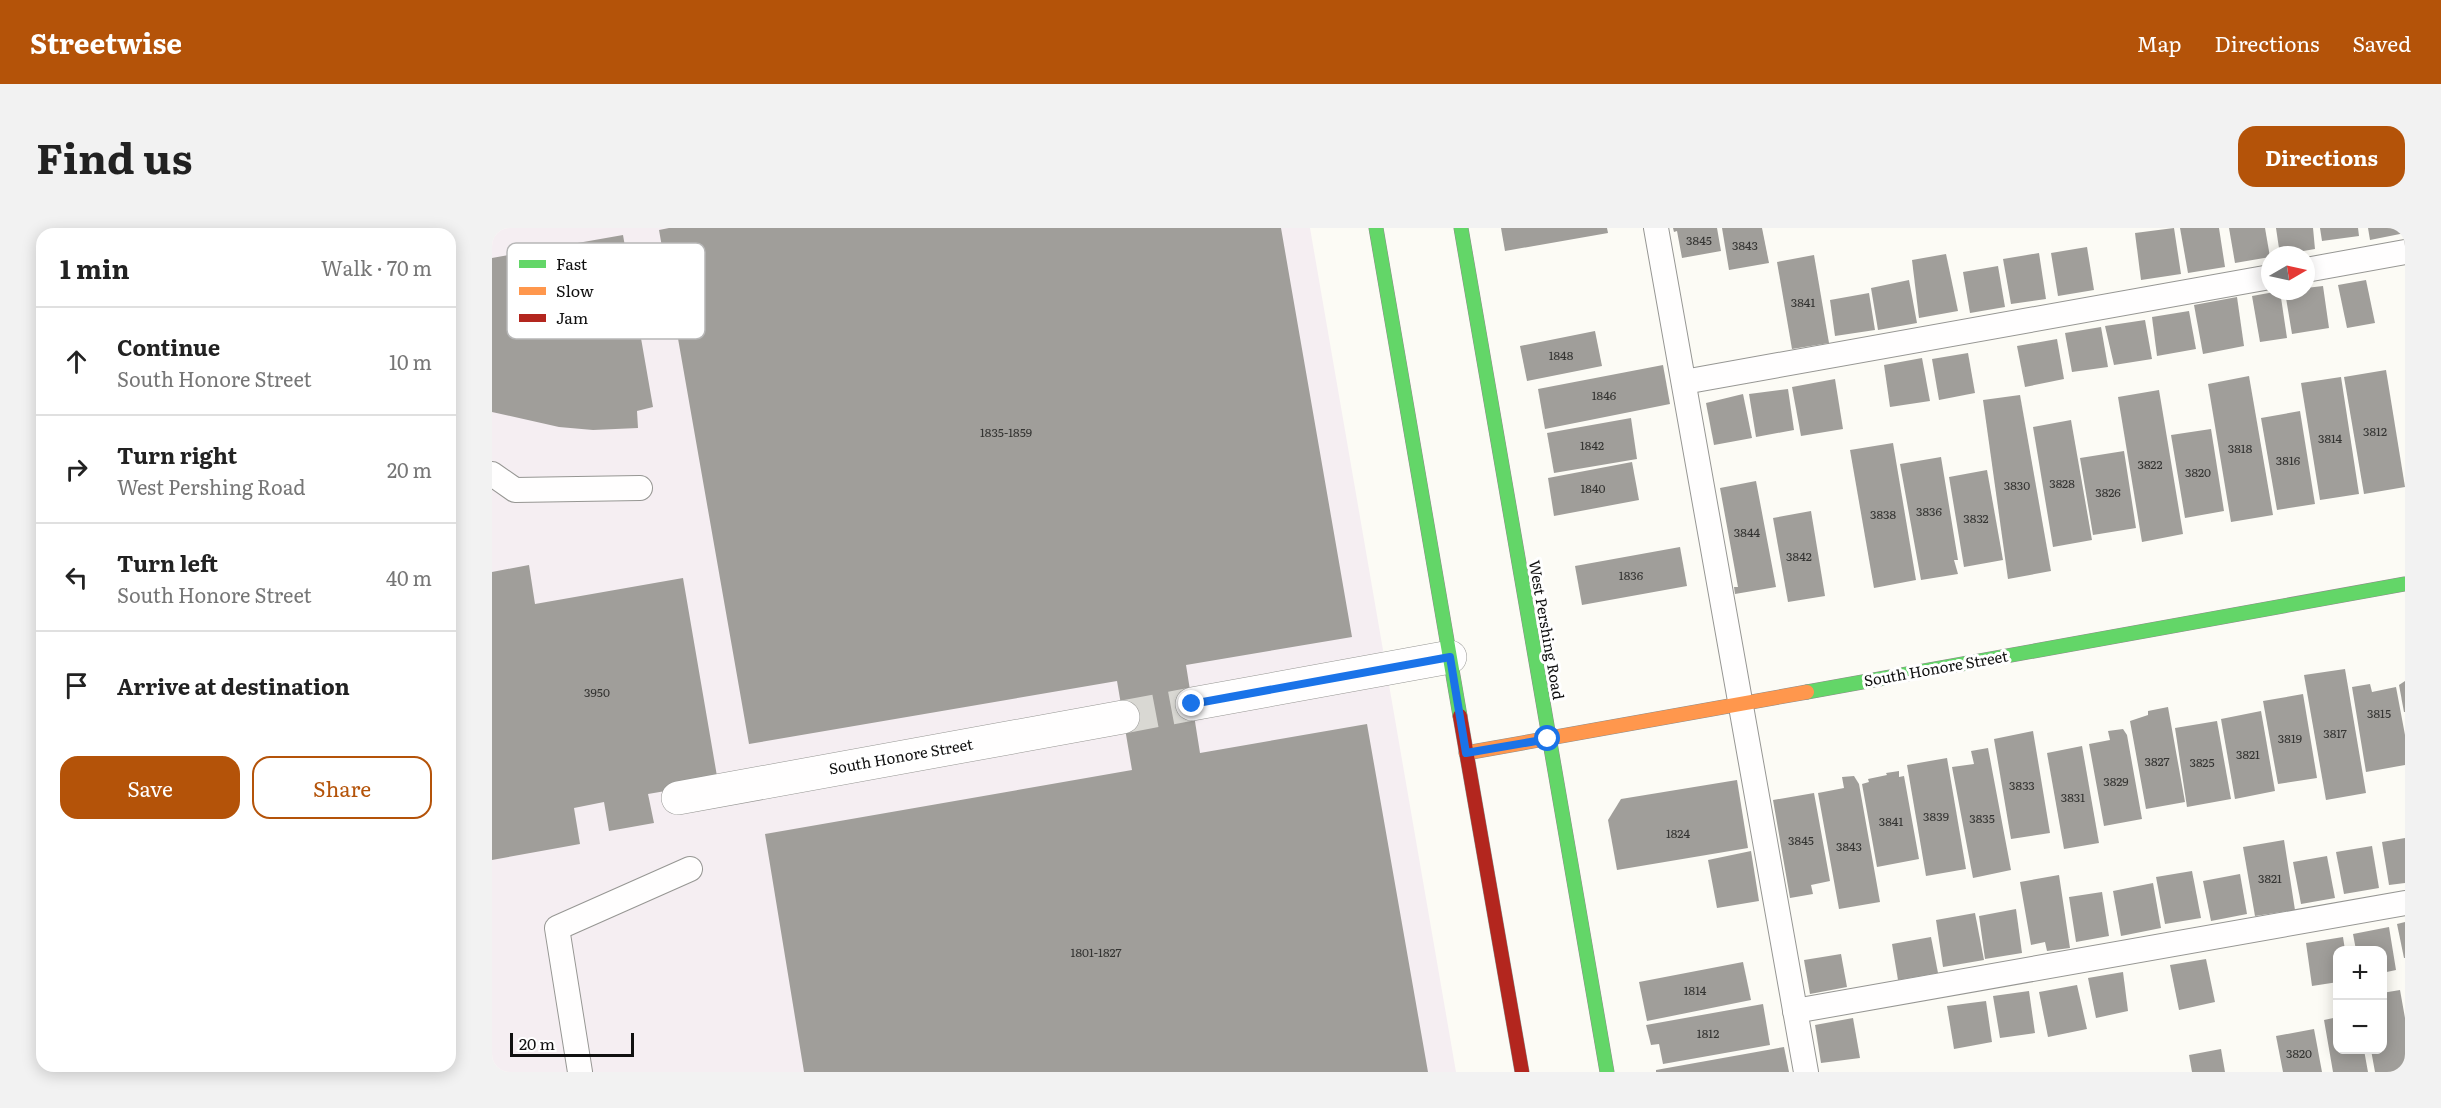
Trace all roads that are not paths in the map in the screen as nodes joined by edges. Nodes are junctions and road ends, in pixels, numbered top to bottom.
1 (1376, 228) edge
2 (1461, 228) edge
3 (1656, 228) edge
4 (2405, 252) edge
5 (2315, 268) edge
6 (2261, 279) edge
7 (1684, 382) junction
8 (492, 474) edge
9 (640, 488) dead end
10 (2405, 584) edge
11 (1450, 657) junction
12 (1192, 704) tunnel mouth
13 (1741, 704) junction
14 (1123, 717) tunnel mouth
15 (1548, 739) junction
16 (1466, 753) junction
17 (678, 798) dead end
18 (690, 868) dead end
19 (2405, 903) edge
20 (1795, 1011) junction
21 (580, 1072) edge
22 (1522, 1072) edge
23 (1607, 1072) edge
24 (1806, 1072) edge

1 - 11 street
2 - 15 street, West Pershing Road
3 - 7 lane
4 - 5 lane
6 - 7 lane
7 - 13 lane
8 - 9 lane
10 - 13 street, South Honore Street
11 - 12 street
11 - 16 street
13 - 15 street, South Honore Street
13 - 20 lane
14 - 17 street, South Honore Street
15 - 16 street, South Honore Street
15 - 23 street, West Pershing Road
16 - 22 street
18 - 21 lane
19 - 20 lane
20 - 24 lane

